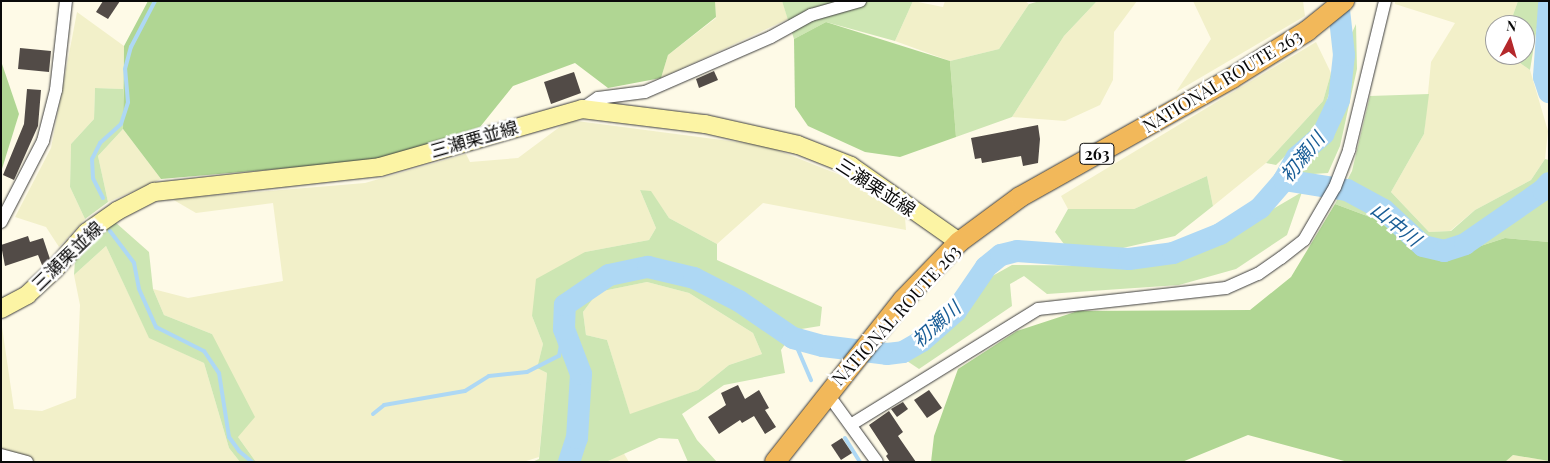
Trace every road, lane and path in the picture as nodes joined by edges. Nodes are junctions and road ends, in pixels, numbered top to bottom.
1 (66, 1) edge
2 (860, 1) edge
3 (1344, 1) edge
4 (1385, 1) edge
5 (582, 109) junction
6 (1, 222) edge
7 (959, 242) junction
8 (1, 309) edge
9 (827, 393) junction
10 (852, 424) junction
11 (1, 455) edge
12 (27, 462) edge
13 (775, 462) edge
14 (878, 462) edge

1 - 6 street
2 - 5 street
3 - 7 highway, NATIONAL ROUTE 263 / 263
4 - 10 street
5 - 7 main road, 三瀬栗並線
5 - 8 main road, 三瀬栗並線
7 - 9 highway, NATIONAL ROUTE 263 / 263
9 - 10 street
9 - 13 highway, NATIONAL ROUTE 263 / 263
10 - 14 street
11 - 12 street

